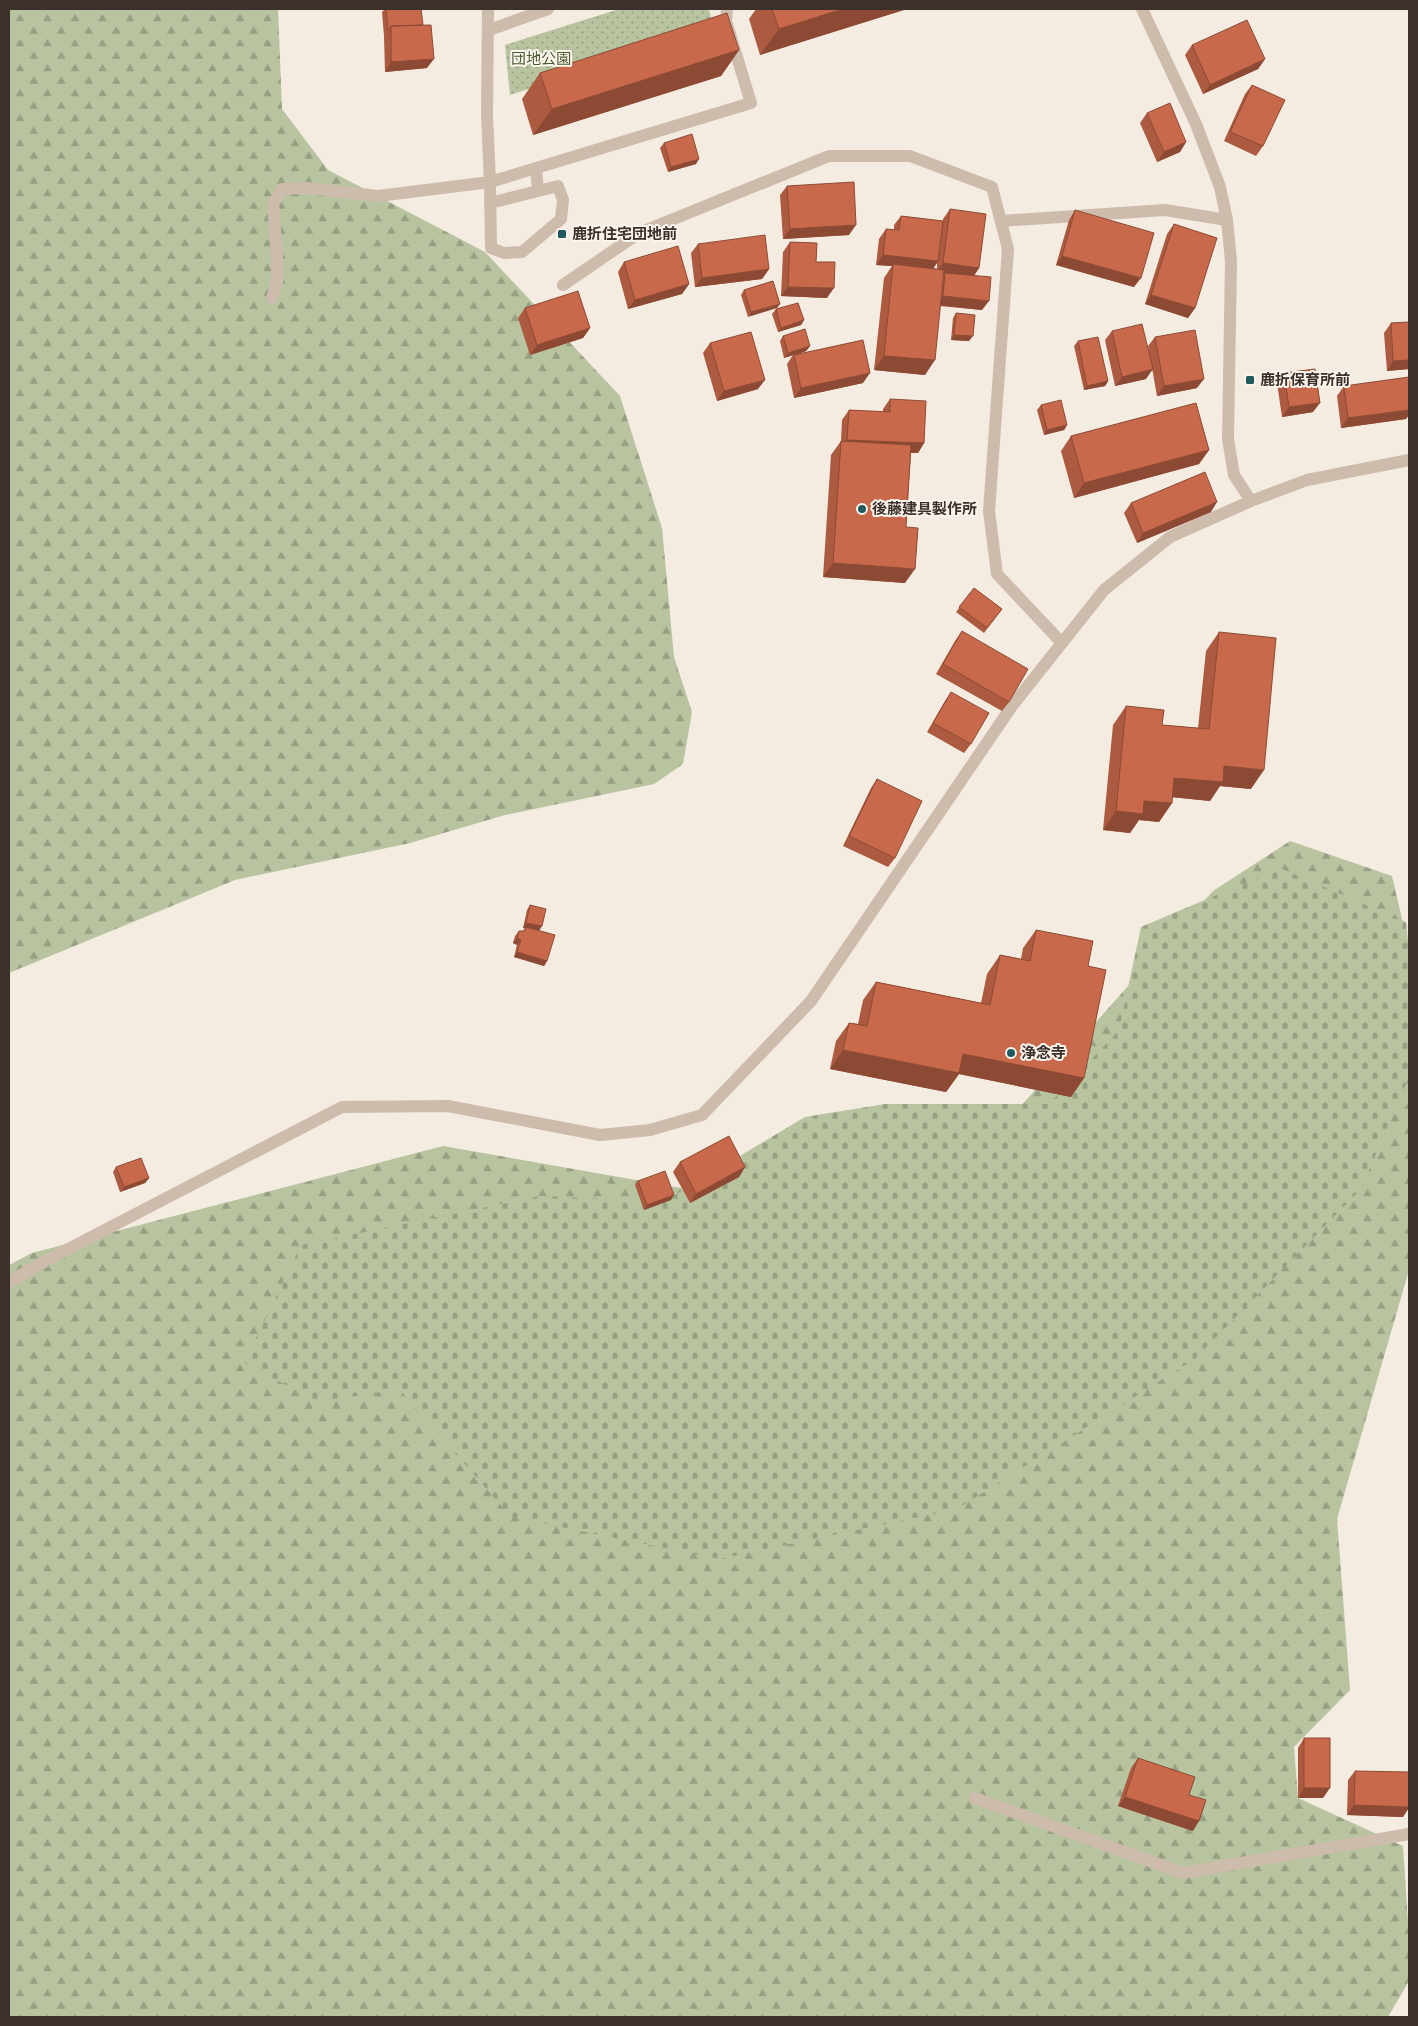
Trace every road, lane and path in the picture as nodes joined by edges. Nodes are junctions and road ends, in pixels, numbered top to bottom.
1 (488, 9) edge
2 (548, 9) edge
3 (727, 9) edge
4 (1142, 9) edge
5 (488, 30) junction
6 (536, 168) junction
7 (490, 182) junction
8 (538, 191) junction
9 (490, 203) junction
10 (1227, 220) junction
11 (1001, 221) junction
12 (563, 286) dead end
13 (272, 298) dead end
14 (1409, 460) edge
15 (1251, 501) junction
16 (1062, 643) junction
17 (9, 1282) edge
18 (975, 1798) dead end
19 (1409, 1834) edge

1 - 5 street
2 - 5 street
3 - 6 street
4 - 10 street
5 - 7 street
6 - 7 street
6 - 8 street
7 - 9 street
7 - 13 street
8 - 9 street
8 - 9 street
10 - 11 street
10 - 15 street
11 - 12 street
11 - 16 street
14 - 15 street
15 - 16 street
16 - 17 street
18 - 19 street

